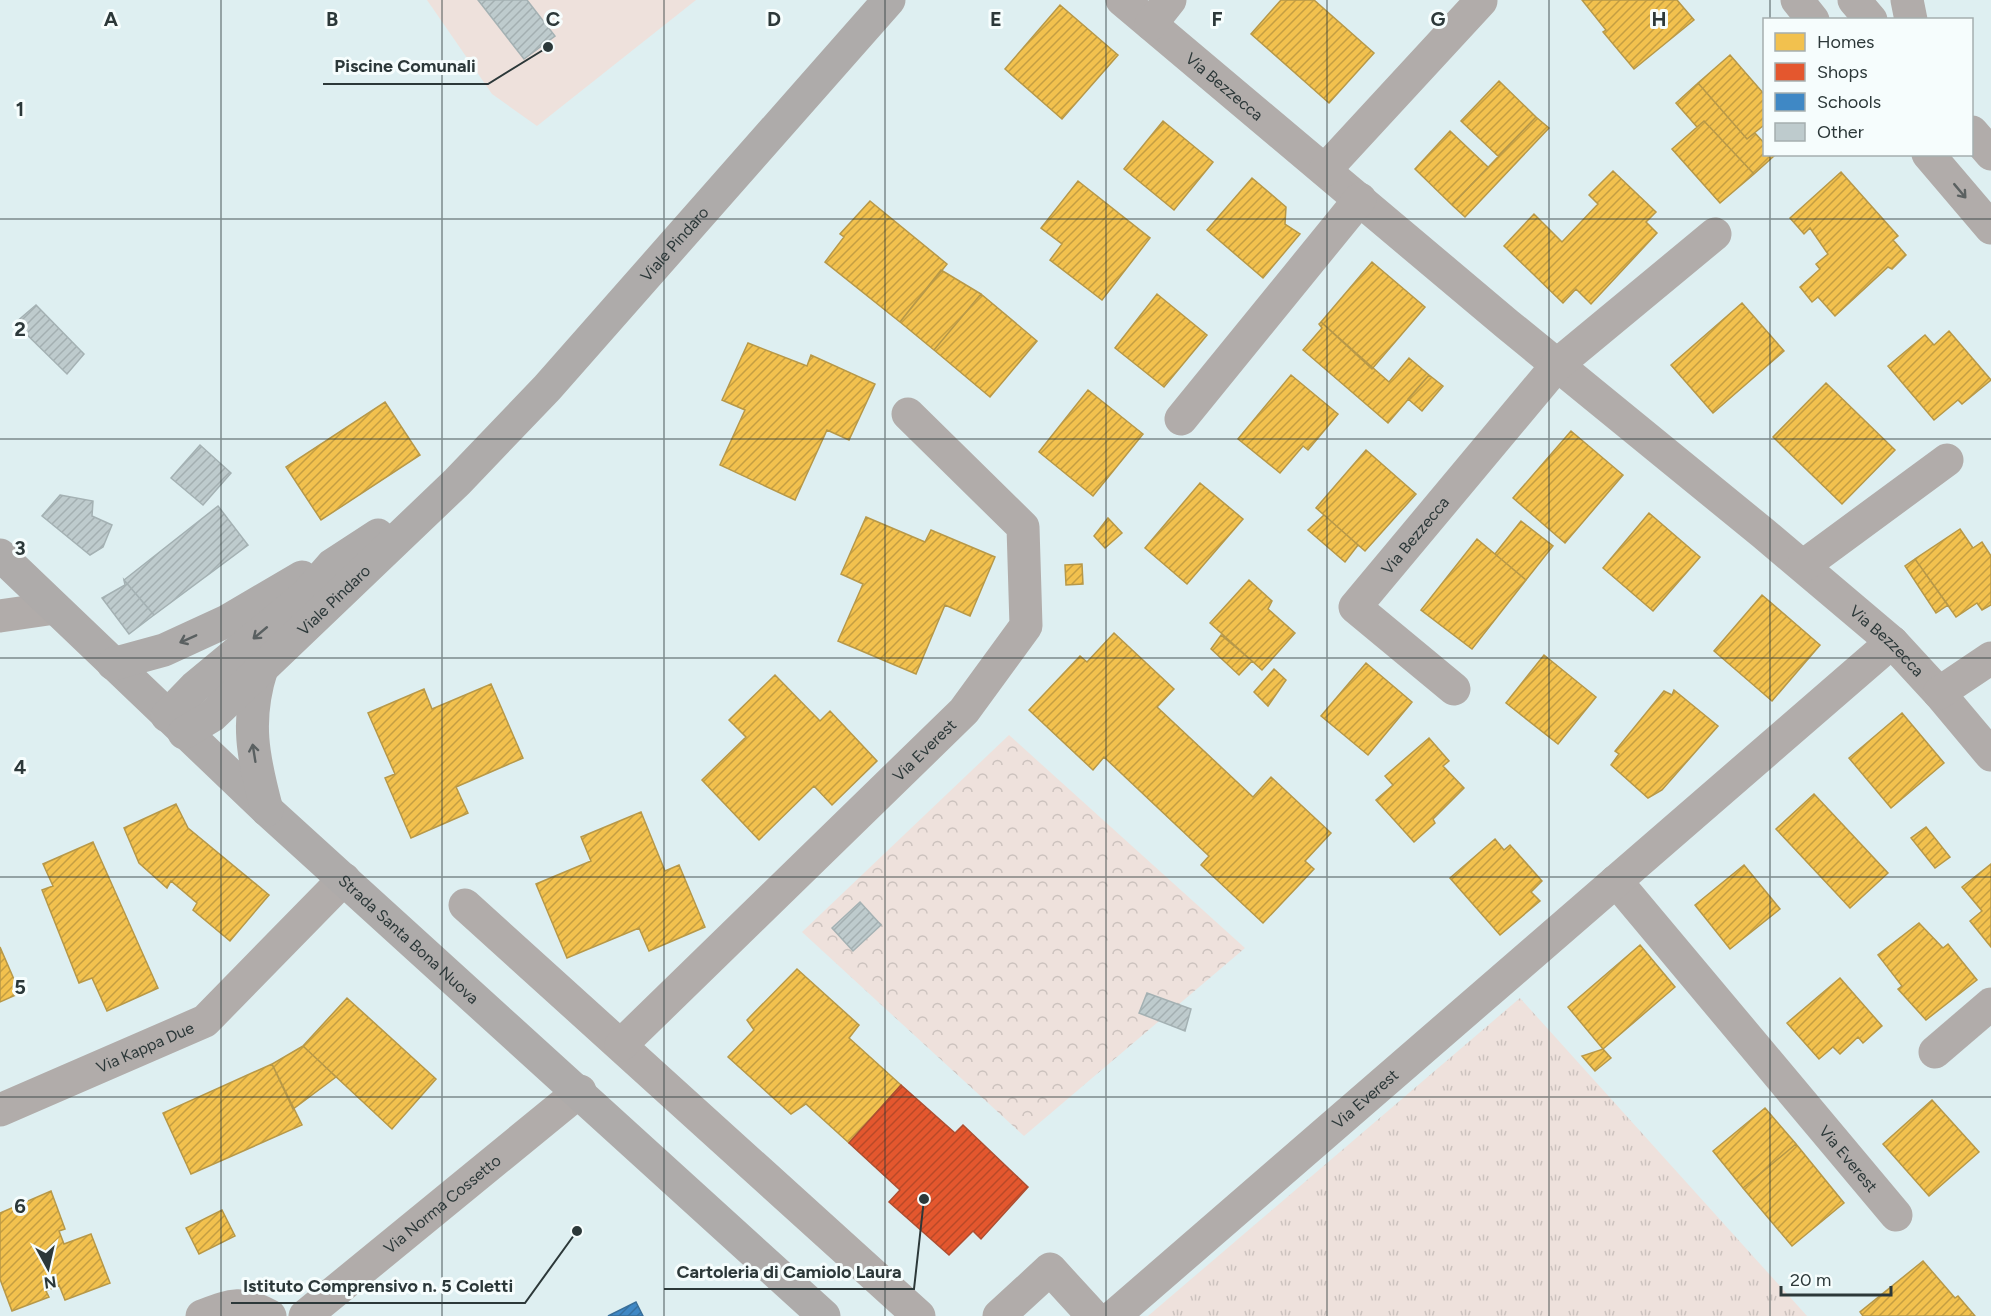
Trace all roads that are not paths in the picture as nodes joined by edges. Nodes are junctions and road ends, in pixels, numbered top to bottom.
1 (889, 0) edge
2 (1122, 0) edge
3 (1797, 0) edge
4 (1854, 0) edge
5 (1907, 0) edge
6 (1481, 1) edge
7 (1160, 12) edge
8 (1811, 18) edge
9 (1870, 18) edge
10 (1911, 18) edge
11 (1973, 134) edge
12 (1991, 154) edge
13 (1930, 156) edge
14 (1325, 170) junction
15 (1360, 199) junction
16 (1991, 228) edge
17 (1715, 234) dead end
18 (1558, 364) junction
19 (908, 414) dead end
20 (1181, 419) dead end
21 (1947, 460) dead end
22 (457, 482) junction
23 (0, 555) edge
24 (332, 565) junction
25 (1803, 566) junction
26 (55, 608) junction
27 (0, 616) edge
28 (1892, 642) junction
29 (1991, 658) edge
30 (113, 664) junction
31 (262, 668) junction
32 (1454, 689) dead end
33 (1940, 693) junction
34 (176, 724) junction
35 (1991, 755) edge
36 (267, 810) junction
37 (344, 879) junction
38 (1617, 881) junction
39 (465, 905) dead end
40 (1991, 1004) edge
41 (621, 1045) junction
42 (1935, 1052) dead end
43 (580, 1091) junction
44 (0, 1110) edge
45 (1896, 1215) dead end
46 (202, 1316) edge
47 (270, 1316) edge
48 (305, 1316) edge
49 (825, 1316) edge
50 (919, 1316) edge
51 (999, 1316) edge
52 (1093, 1316) edge
53 (1114, 1316) edge

1 - 22 street, Viale Pindaro
2 - 7 street, Via Bezzecca
3 - 8 street
4 - 9 street
5 - 10 street
6 - 14 street
7 - 14 street, Via Bezzecca
11 - 12 street
13 -> 16 street
14 - 15 street, Via Bezzecca
15 - 18 street, Via Bezzecca
15 - 20 street
17 - 18 street, Via Bezzecca
18 - 25 street, Via Bezzecca
18 - 32 street, Via Bezzecca
19 - 41 street, Via Everest
21 - 25 street
22 - 24 street, Viale Pindaro
22 - 31 street, Viale Pindaro
23 - 26 street, Strada Santa Bona Nuova
24 -> 30 street, Viale Pindaro
24 -> 34 street, Viale Pindaro
25 - 28 street, Via Bezzecca
26 - 27 street
26 - 30 street, Strada Santa Bona Nuova
28 - 33 street, Via Bezzecca
28 - 38 street, Via Everest
29 - 33 street
30 - 34 street, Strada Santa Bona Nuova
31 - 34 street, Viale Pindaro
36 -> 31 street, Viale Pindaro
33 - 35 street, Via Bezzecca
34 - 36 street, Strada Santa Bona Nuova
36 - 37 street, Strada Santa Bona Nuova
37 - 43 street, Strada Santa Bona Nuova
37 - 44 street, Via Kappa Due
38 - 45 street, Via Everest
38 - 53 street, Via Everest
39 - 41 street
40 - 42 street
41 - 50 street
43 - 48 street, Via Norma Cossetto
43 - 49 street, Strada Santa Bona Nuova
46 - 47 street
51 - 52 street

